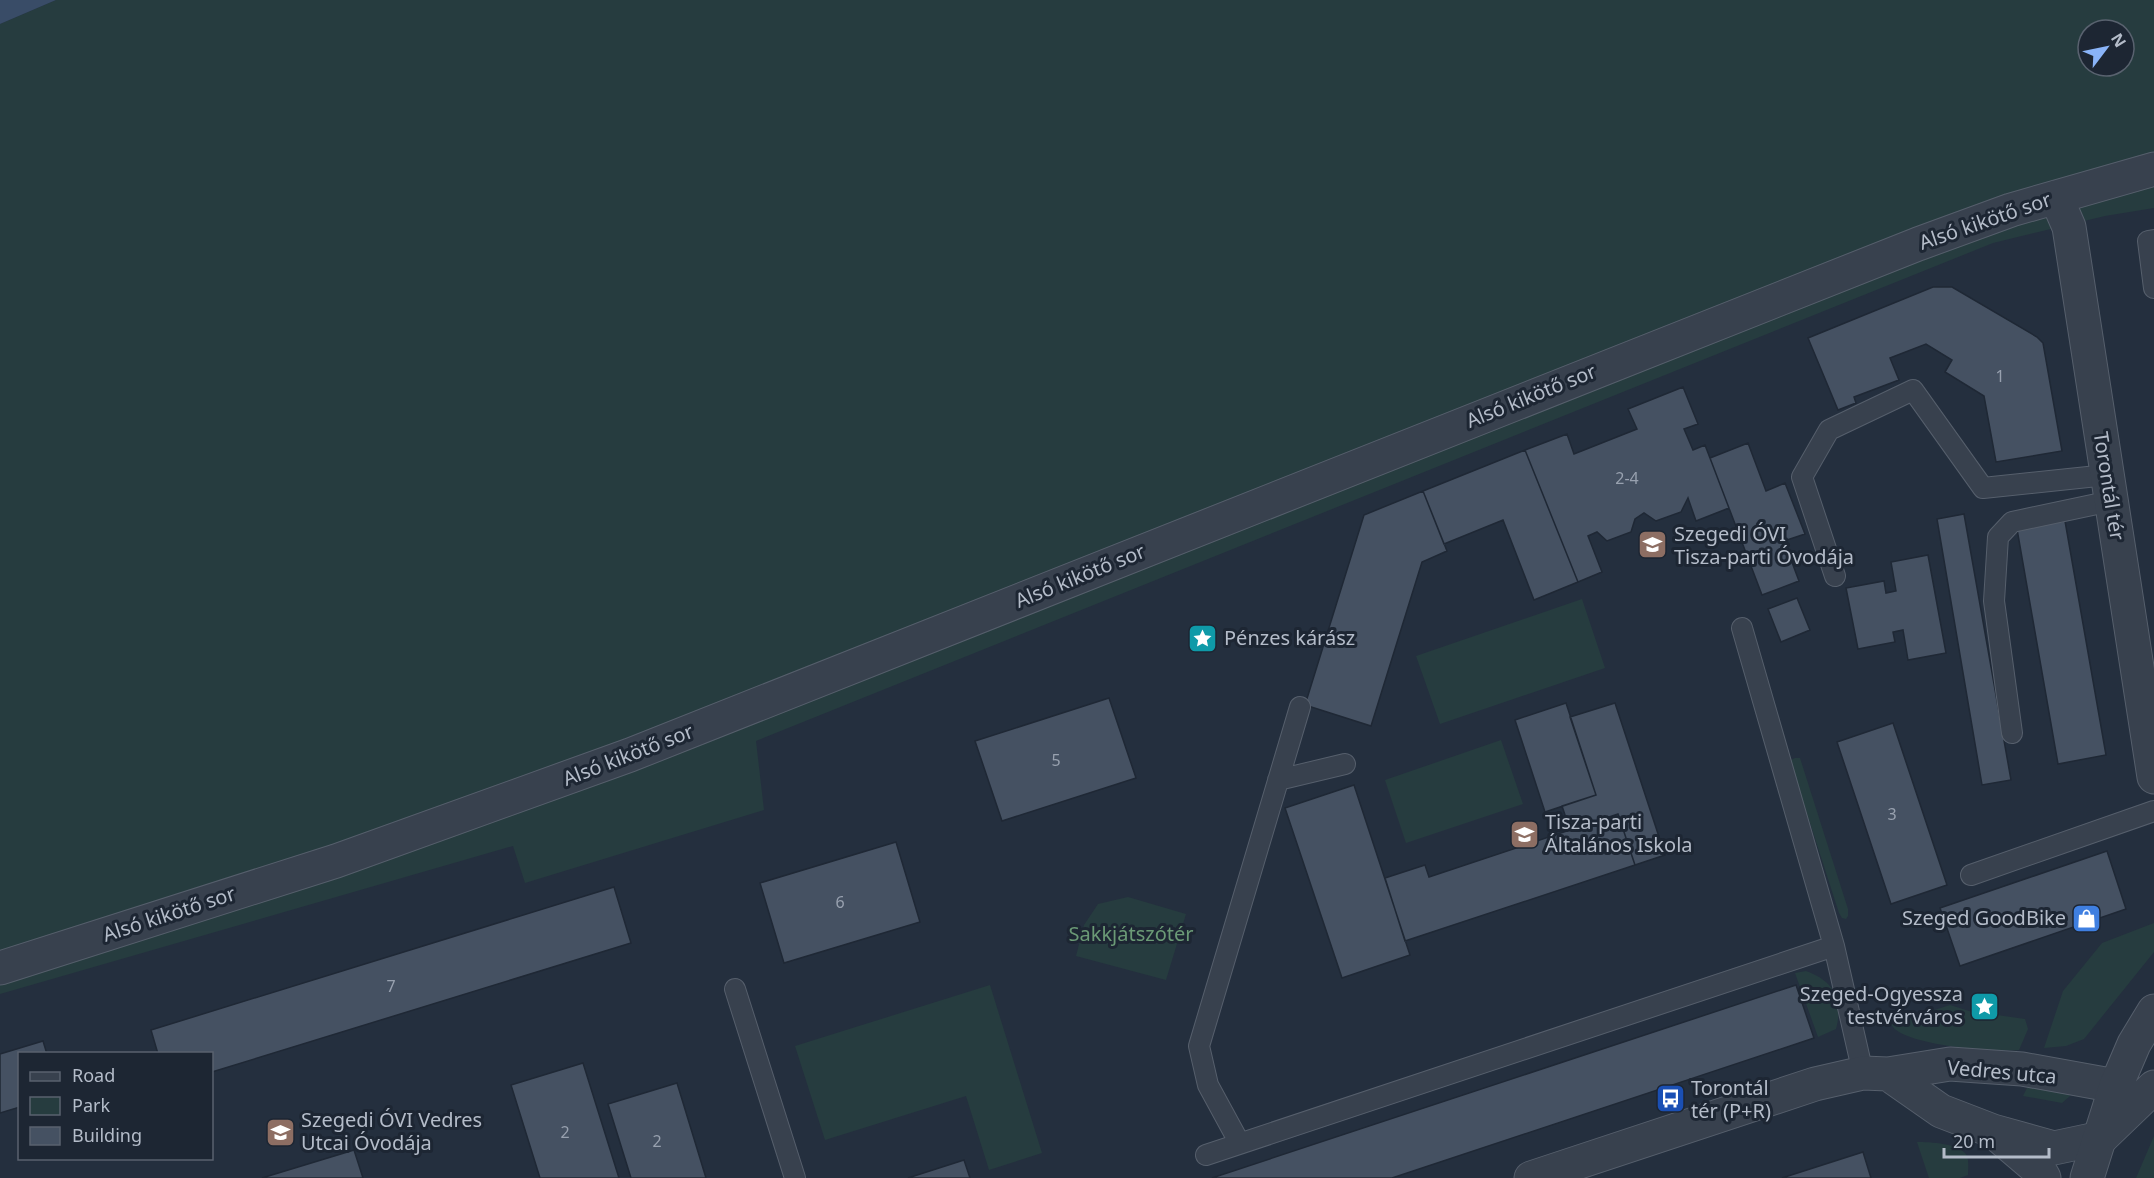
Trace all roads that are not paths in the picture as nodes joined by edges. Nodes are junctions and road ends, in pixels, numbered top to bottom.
1 (2154, 169) edge
2 (2056, 197) junction
3 (2154, 240) edge
4 (2154, 288) edge
5 (2109, 488) junction
6 (1835, 576) dead end
7 (1742, 628) dead end
8 (1300, 707) dead end
9 (2012, 733) dead end
10 (2153, 762) edge
11 (1346, 764) dead end
12 (1278, 780) junction
13 (2154, 811) edge
14 (1971, 875) dead end
15 (1834, 946) junction
16 (0, 968) edge
17 (735, 989) dead end
18 (2154, 1011) edge
19 (1875, 1073) junction
20 (2116, 1086) junction
21 (2154, 1087) edge
22 (1993, 1131) junction
23 (2101, 1138) junction
24 (1239, 1142) junction
25 (1206, 1155) dead end
26 (795, 1178) edge
27 (1531, 1178) edge
28 (2044, 1178) edge
29 (2087, 1178) edge

1 - 2 street, Alsó kikötő sor
2 - 5 street, Torontál tér
2 - 16 street, Alsó kikötő sor
3 - 4 lane
5 - 6 lane
5 - 9 lane
5 - 10 street, Torontál tér
7 - 15 lane
8 - 12 lane
11 - 12 lane
12 - 24 lane
13 - 14 lane
15 - 19 lane
15 - 24 lane
17 - 26 lane
18 - 20 street
19 - 20 street, Vedres utca
19 - 22 street, Vedres utca
19 - 27 street, Vedres utca
20 - 23 street
21 - 23 street
22 - 23 street, Vedres utca
22 - 28 street, Vedres utca
23 - 29 street
24 - 25 lane

